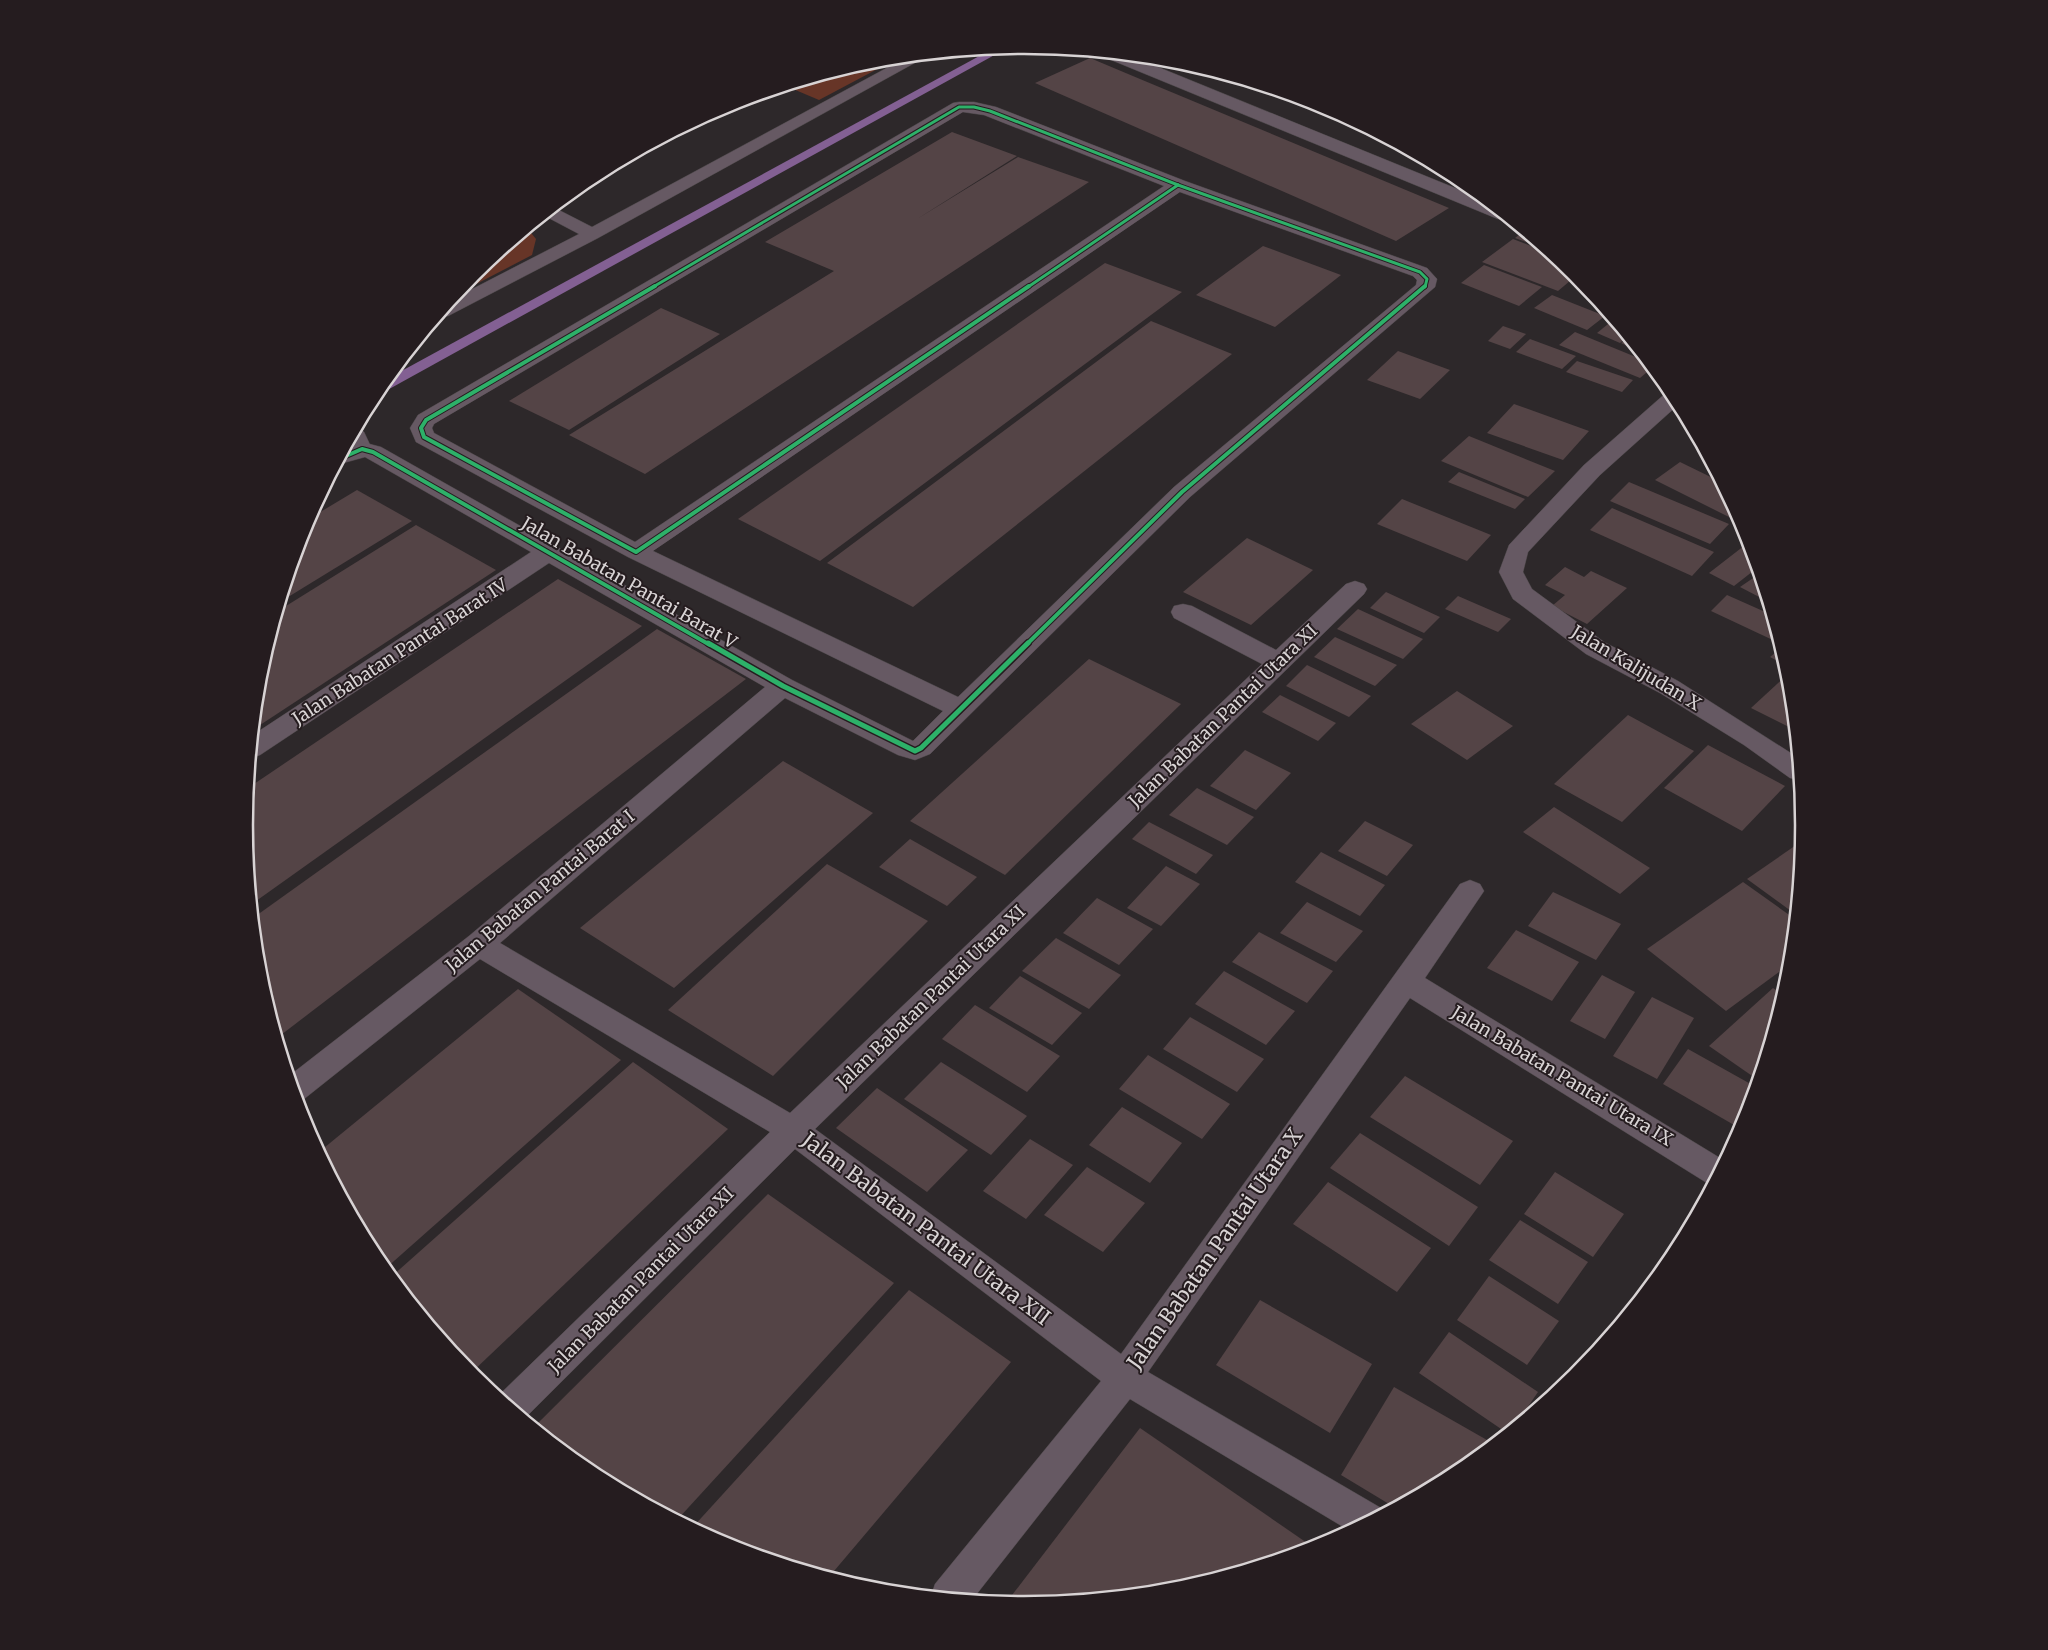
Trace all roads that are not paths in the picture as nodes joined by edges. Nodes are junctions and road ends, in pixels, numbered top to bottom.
1 (1125, 60) edge
2 (906, 63) edge
3 (1178, 185) junction
4 (1487, 208) edge
5 (553, 214) edge
6 (592, 234) junction
7 (455, 305) edge
8 (1669, 403) edge
9 (358, 440) edge
10 (636, 552) junction
11 (547, 553) junction
12 (1355, 589) dead end
13 (1183, 612) dead end
14 (1279, 662) junction
15 (783, 686) junction
16 (961, 709) junction
17 (257, 746) edge
18 (1793, 767) edge
19 (1470, 891) dead end
20 (479, 944) junction
21 (1406, 981) junction
22 (299, 1086) edge
23 (793, 1130) junction
24 (1714, 1170) edge
25 (1124, 1377) junction
26 (515, 1405) edge
27 (1363, 1518) edge
28 (953, 1593) edge

1 - 4 street
2 - 6 lane
3 - 10 street
3 - 10 street
3 - 16 street
5 - 6 lane
6 - 7 lane
8 - 18 street, Jalan Kalijudan X
9 - 11 street, Jalan Babatan Pantai Barat V
10 - 16 street
11 - 15 street, Jalan Babatan Pantai Barat V
11 - 17 street, Jalan Babatan Pantai Barat IV
12 - 14 street, Jalan Babatan Pantai Utara XI
13 - 14 street
14 - 23 street, Jalan Babatan Pantai Utara XI
15 - 16 street, Jalan Babatan Pantai Barat V
15 - 20 street, Jalan Babatan Pantai Barat I
19 - 21 street, Jalan Babatan Pantai Utara X
20 - 22 street, Jalan Babatan Pantai Barat I
20 - 23 street, Jalan Babatan Pantai Utara XII
21 - 24 street, Jalan Babatan Pantai Utara IX
21 - 25 street, Jalan Babatan Pantai Utara X
23 - 25 street, Jalan Babatan Pantai Utara XII
23 - 26 street, Jalan Babatan Pantai Utara XI
25 - 27 street, Jalan Babatan Pantai Utara XII
25 - 28 street, Jalan Babatan Pantai Utara X

